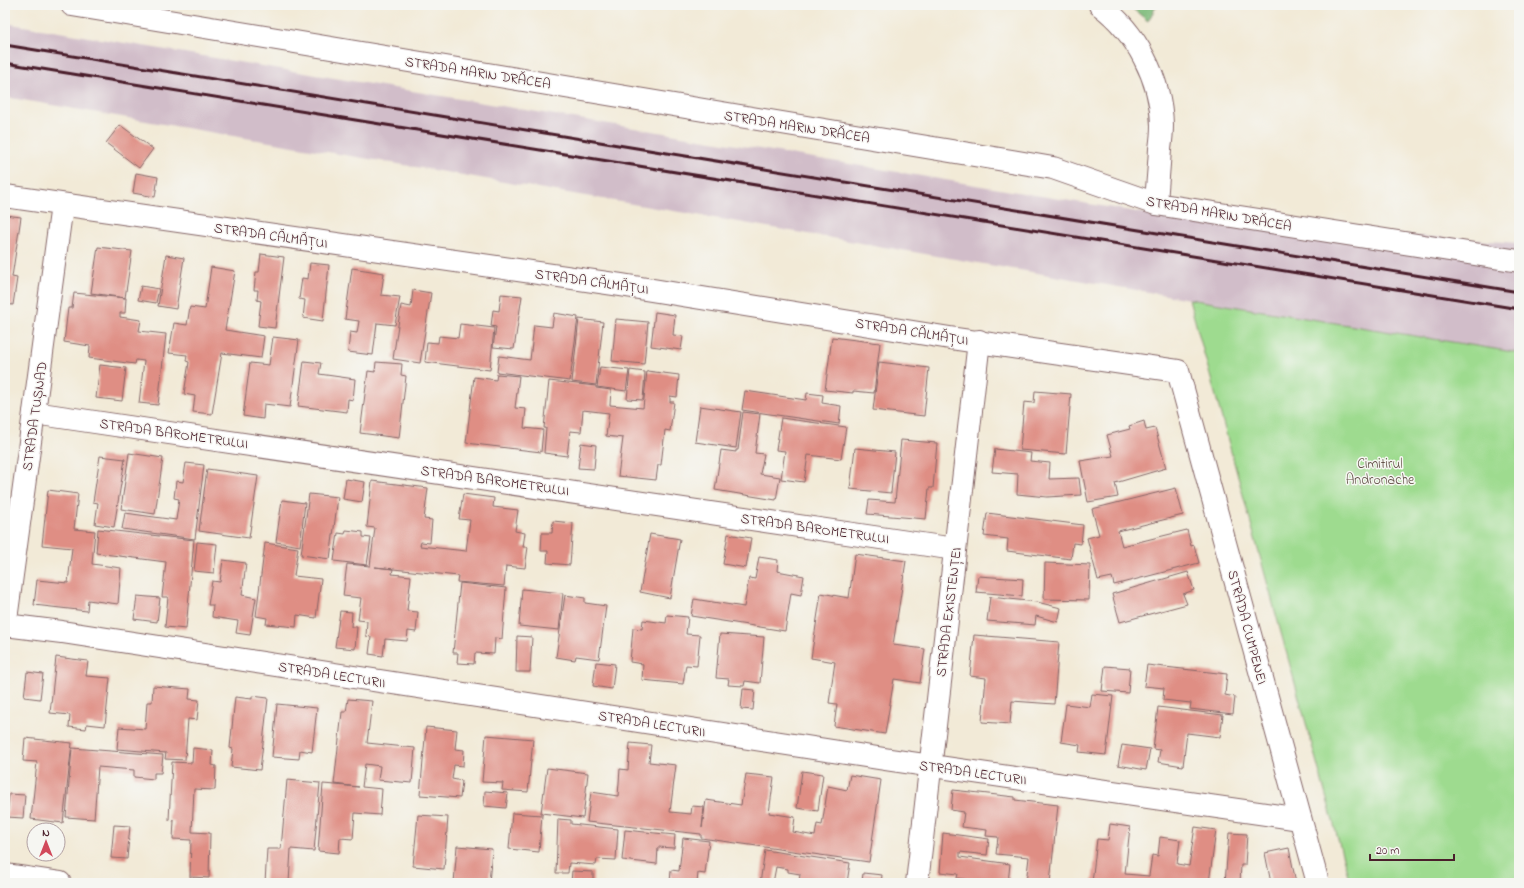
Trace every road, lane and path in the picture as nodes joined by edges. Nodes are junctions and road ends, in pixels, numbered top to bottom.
1 (72, 5) edge
2 (1100, 5) edge
3 (158, 12) edge
4 (5, 196) edge
5 (1156, 204) junction
6 (62, 205) junction
7 (1519, 261) edge
8 (979, 341) junction
9 (1178, 371) joint
10 (34, 412) junction
11 (955, 549) junction
12 (5, 625) edge
13 (930, 766) junction
14 (1300, 820) junction
15 (5, 875) edge
16 (60, 883) edge
17 (917, 883) edge
18 (1318, 883) edge

1 - 3 street, STRADA MARIN DRĂCEA
2 - 5 street
3 - 5 street, STRADA MARIN DRĂCEA
4 - 6 street, STRADA CĂLMĂȚUI
5 - 7 street, STRADA MARIN DRĂCEA
6 - 8 street, STRADA CĂLMĂȚUI
6 - 10 street, STRADA TUȘNAD
8 - 9 street, STRADA CĂLMĂȚUI
8 - 11 street, STRADA EXISTENȚEI
9 - 14 street, STRADA CUMPENEI
10 - 11 street, STRADA BAROMETRULUI
10 - 12 street, STRADA TUȘNAD
11 - 13 street, STRADA EXISTENȚEI
12 - 13 street, STRADA LECTURII
13 - 14 street, STRADA LECTURII
13 - 17 street, STRADA EXISTENȚEI
14 - 18 street, STRADA CUMPENEI
15 - 16 street

